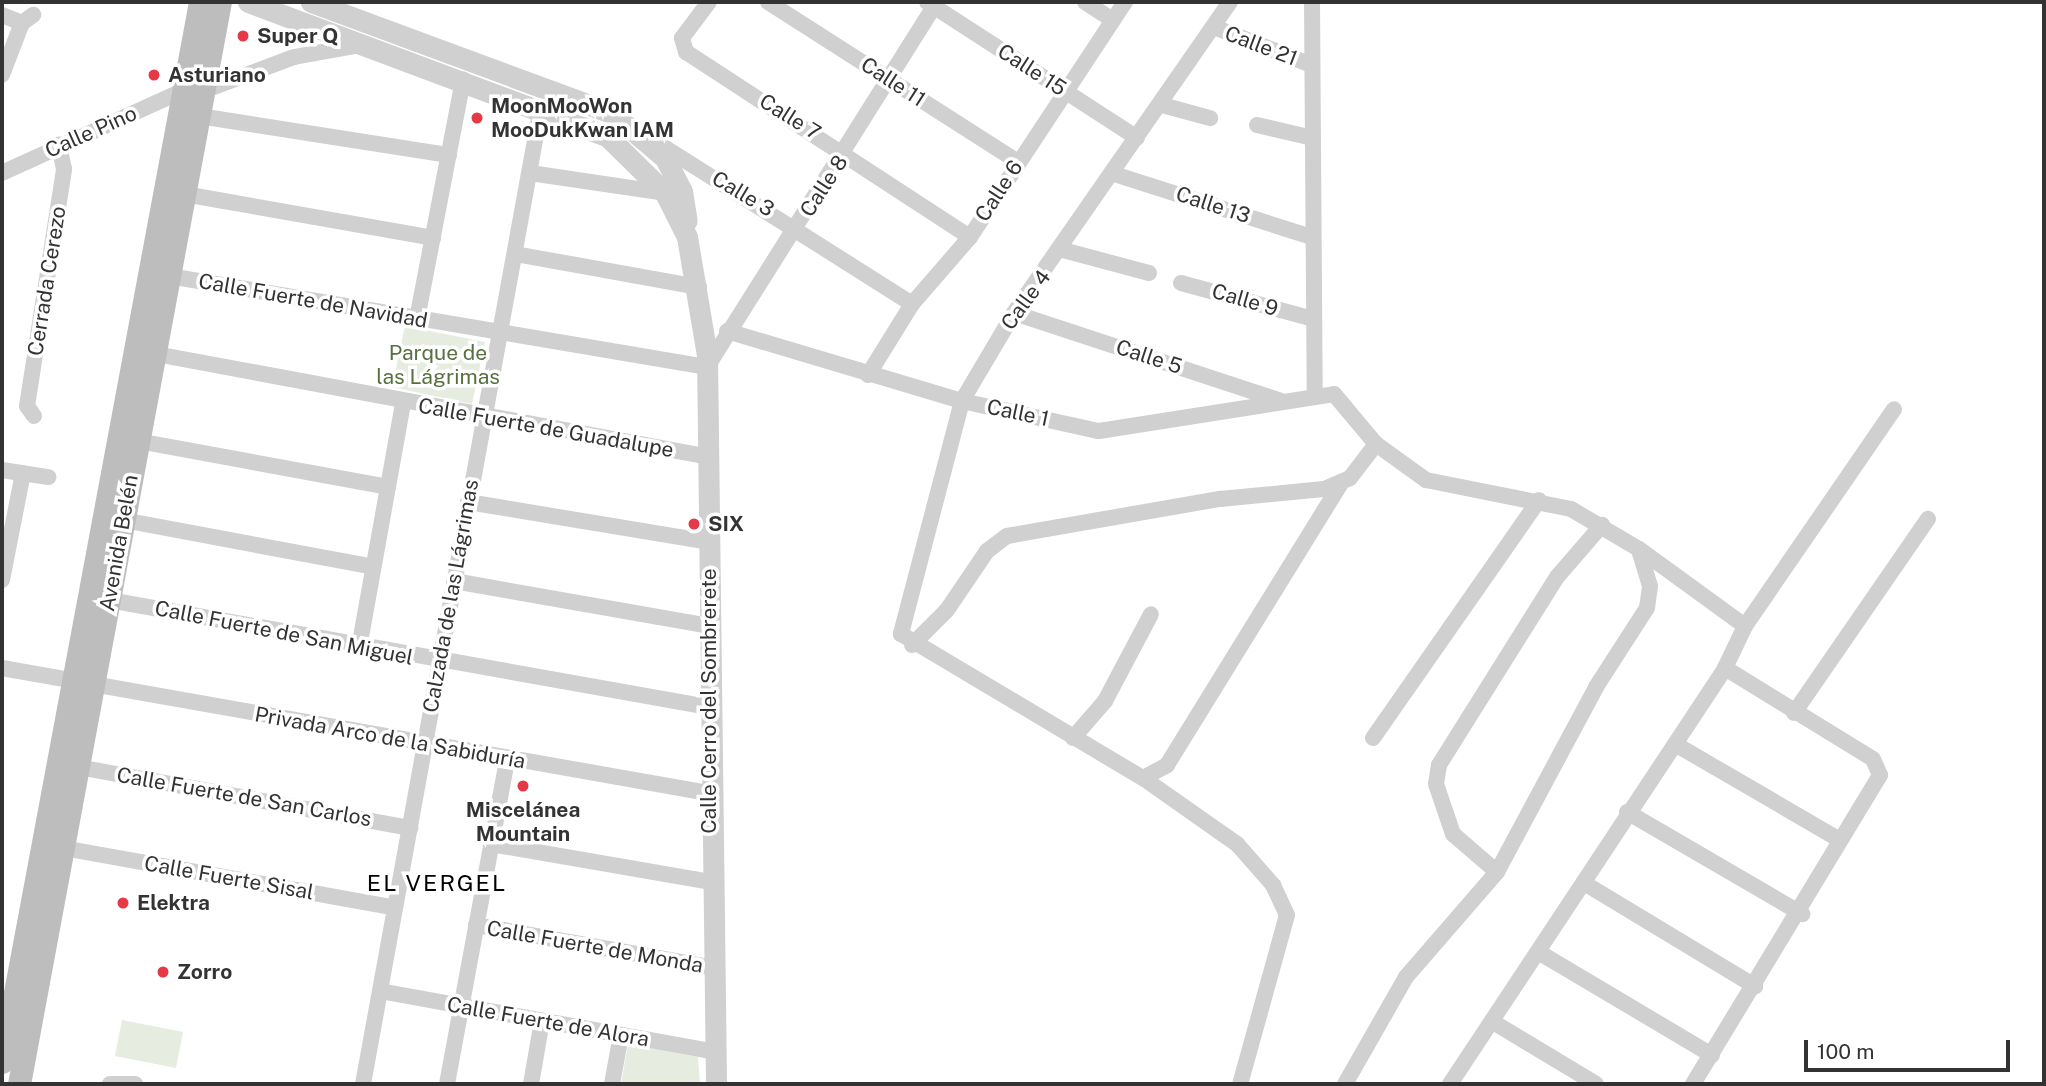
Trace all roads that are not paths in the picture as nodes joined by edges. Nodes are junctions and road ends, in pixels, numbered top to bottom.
1 (200, 2) edge
2 (219, 2) edge
3 (248, 2) edge
4 (311, 2) edge
5 (709, 2) edge
6 (768, 2) edge
7 (1085, 2) edge
8 (1125, 2) edge
9 (1230, 2) edge
10 (1312, 2) edge
11 (933, 3) edge
12 (2, 15) edge
13 (1113, 20) junction
14 (1214, 27) junction
15 (369, 44) junction
16 (1309, 64) junction
17 (2, 75) edge
18 (463, 79) junction
19 (888, 79) junction
20 (1064, 91) junction
21 (192, 92) junction
22 (1163, 104) junction
23 (541, 107) junction
24 (199, 116) junction
25 (1210, 118) dead end
26 (1257, 125) dead end
27 (642, 133) junction
28 (1137, 138) junction
29 (1313, 138) junction
30 (59, 145) junction
31 (846, 152) junction
32 (449, 155) junction
33 (1018, 162) junction
34 (2, 173) edge
35 (530, 173) junction
36 (1114, 174) junction
37 (184, 194) junction
38 (665, 194) junction
39 (797, 226) junction
40 (687, 237) junction
41 (970, 237) junction
42 (1311, 237) junction
43 (433, 238) junction
44 (1063, 250) junction
45 (515, 254) junction
46 (1149, 273) dead end
47 (169, 276) junction
48 (1181, 283) dead end
49 (699, 287) junction
50 (912, 304) junction
51 (1014, 313) junction
52 (1310, 318) junction
53 (417, 319) junction
54 (727, 331) junction
55 (500, 335) junction
56 (144, 352) junction
57 (707, 367) junction
58 (868, 375) junction
59 (1315, 397) junction
60 (962, 401) junction
61 (1283, 402) junction
62 (403, 403) junction
63 (1894, 409) dead end
64 (34, 416) dead end
65 (482, 419) junction
66 (138, 441) junction
67 (1376, 444) junction
68 (710, 457) junction
69 (2, 470) edge
70 (23, 473) junction
71 (48, 477) dead end
72 (1342, 482) junction
73 (388, 487) junction
74 (1539, 500) junction
75 (468, 502) junction
76 (1928, 519) dead end
77 (123, 520) junction
78 (1602, 525) junction
79 (709, 542) junction
80 (1639, 549) junction
81 (373, 567) junction
82 (2, 580) edge
83 (454, 581) junction
84 (109, 600) junction
85 (1151, 614) dead end
86 (709, 626) junction
87 (1745, 626) junction
88 (906, 640) junction
89 (359, 648) junction
90 (439, 662) junction
91 (2, 668) edge
92 (1725, 668) junction
93 (83, 681) junction
94 (708, 707) junction
95 (1794, 713) junction
96 (1073, 737) junction
97 (1373, 738) dead end
98 (1675, 744) junction
99 (424, 745) junction
100 (507, 759) junction
101 (78, 767) junction
102 (1143, 778) junction
103 (708, 793) junction
104 (1627, 812) junction
105 (410, 828) junction
106 (1840, 840) junction
107 (491, 844) junction
108 (63, 848) junction
109 (1497, 872) junction
110 (712, 881) junction
111 (1584, 883) junction
112 (395, 908) junction
113 (1802, 914) junction
114 (476, 925) junction
115 (1540, 953) junction
116 (714, 968) junction
117 (1755, 986) junction
118 (380, 991) junction
119 (462, 1006) junction
120 (542, 1021) junction
121 (1493, 1022) junction
122 (621, 1035) junction
123 (716, 1052) junction
124 (1712, 1055) junction
125 (2, 1062) edge
126 (19, 1084) edge
127 (110, 1084) edge
128 (135, 1084) edge
129 (363, 1084) edge
130 (447, 1084) edge
131 (531, 1084) edge
132 (612, 1084) edge
133 (716, 1084) edge
134 (1240, 1084) edge
135 (1345, 1084) edge
136 (1450, 1084) edge
137 (1596, 1084) edge
138 (1693, 1084) edge

1 - 21 main road, Avenida Belén
2 - 21 main road, Avenida Belén
3 - 15 street, Calle Cerro del Sombrerete
4 - 27 street, Calle Cerro del Sombrerete
5 - 31 street, Calle 7
6 - 19 street, Calle 11
7 - 13 street
8 - 13 street, Calle 6
9 - 14 street, Calle 4
10 - 16 street
11 - 19 street, Calle 8
11 - 20 street, Calle 15
12 - 17 street
13 - 20 street, Calle 6
14 - 16 street, Calle 21
14 - 22 street, Calle 4
15 - 18 street, Calle Cerro del Sombrerete
15 - 21 street, Calle Pino
16 - 29 street
18 - 23 street, Calle Cerro del Sombrerete
18 - 32 street
19 - 31 street, Calle 8
19 - 33 street, Calle 11
20 - 28 street, Calle 15
20 - 33 street, Calle 6
21 - 24 main road, Avenida Belén
21 - 30 street, Calle Pino
21 - 56 main road, Avenida Belén
22 - 25 street
22 - 28 street, Calle 4
23 - 35 street, Calzada de las Lágrimas
23 - 38 street, Calle Cerro del Sombrerete
24 - 32 street
24 - 37 main road, Avenida Belén
26 - 29 street
27 - 39 street, Calle 3
27 - 40 street, Calle Cerro del Sombrerete
28 - 36 street, Calle 4
29 - 42 street
30 - 34 street, Calle Pino
30 - 64 street, Cerrada Cerezo
31 - 39 street, Calle 8
31 - 41 street, Calle 7
32 - 43 street
33 - 41 street, Calle 6
35 - 38 street
35 - 45 street, Calzada de las Lágrimas
36 - 42 street, Calle 13
36 - 44 street, Calle 4
37 - 43 street
37 - 47 main road, Avenida Belén
38 - 40 street, Calle Cerro del Sombrerete
39 - 50 street, Calle 3
39 - 54 street, Calle 8
40 - 49 street, Calle Cerro del Sombrerete
41 - 50 street, Calle 6
42 - 52 street
43 - 53 street
44 - 46 street
44 - 51 street, Calle 4
45 - 49 street
45 - 55 street, Calzada de las Lágrimas
47 - 53 street, Calle Fuerte de Navidad
47 - 56 main road, Avenida Belén
48 - 52 street, Calle 9
49 - 57 street, Calle Cerro del Sombrerete
50 - 58 street, Calle 6
51 - 60 street, Calle 4
51 - 61 street, Calle 5
52 - 59 street
53 - 55 street, Calle Fuerte de Navidad
54 - 57 street, Calle 8
54 - 58 street, Calle 1
55 - 57 street, Calle Fuerte de Navidad
55 - 65 street, Calzada de las Lágrimas
56 - 62 street, Calle Fuerte de Guadalupe
56 - 66 main road, Avenida Belén
56 - 93 main road, Avenida Belén
57 - 68 street, Calle Cerro del Sombrerete
58 - 60 street, Calle 1
59 - 61 street, Calle 1
59 - 67 street
60 - 61 street, Calle 1
60 - 88 street, Calle 4
62 - 65 street, Calle Fuerte de Guadalupe
62 - 73 street
63 - 87 street
65 - 68 street, Calle Fuerte de Guadalupe
65 - 75 street, Calzada de las Lágrimas
66 - 73 street
66 - 77 main road, Avenida Belén
67 - 72 street
67 - 74 street
68 - 79 street, Calle Cerro del Sombrerete
69 - 70 street
70 - 71 street
70 - 82 street
72 - 88 street
72 - 102 street
73 - 81 street
74 - 78 street
74 - 97 street
75 - 79 street
75 - 83 street, Calzada de las Lágrimas
76 - 95 street
77 - 81 street
77 - 84 main road, Avenida Belén
78 - 80 street
78 - 109 street
79 - 86 street, Calle Cerro del Sombrerete
80 - 87 street
80 - 109 street
81 - 89 street
83 - 86 street
83 - 90 street, Calzada de las Lágrimas
84 - 89 street, Calle Fuerte de San Miguel
84 - 93 main road, Avenida Belén
85 - 96 street
86 - 94 street, Calle Cerro del Sombrerete
87 - 92 street
88 - 96 street
89 - 90 street, Calle Fuerte de San Miguel
90 - 94 street, Calle Fuerte de San Miguel
90 - 99 street, Calzada de las Lágrimas
91 - 93 street, Privada Arco de la Sabiduría
92 - 95 street
92 - 98 street
93 - 99 street, Privada Arco de la Sabiduría
93 - 101 main road, Avenida Belén
93 - 125 main road, Avenida Belén
94 - 103 street, Calle Cerro del Sombrerete
95 - 106 street
96 - 102 street
98 - 104 street
98 - 106 street
99 - 100 street, Privada Arco de la Sabiduría
99 - 105 street, Calzada de las Lágrimas
100 - 103 street, Privada Arco de la Sabiduría
100 - 107 street
101 - 105 street, Calle Fuerte de San Carlos
101 - 108 main road, Avenida Belén
102 - 134 street
103 - 110 street, Calle Cerro del Sombrerete
104 - 111 street
104 - 113 street
105 - 112 street, Calzada de las Lágrimas
106 - 113 street
107 - 110 street
107 - 114 street
108 - 112 street, Calle Fuerte Sisal
108 - 126 main road, Avenida Belén
109 - 135 street
110 - 116 street, Calle Cerro del Sombrerete
111 - 115 street
111 - 117 street
112 - 118 street, Calzada de las Lágrimas
113 - 117 street
114 - 116 street, Calle Fuerte de Monda
114 - 119 street
115 - 121 street
115 - 124 street
116 - 123 street, Calle Cerro del Sombrerete
117 - 124 street
118 - 119 street, Calle Fuerte de Alora
118 - 129 street, Calzada de las Lágrimas
119 - 120 street, Calle Fuerte de Alora
119 - 130 street
120 - 122 street, Calle Fuerte de Alora
120 - 131 street
121 - 136 street
121 - 137 street
122 - 123 street, Calle Fuerte de Alora
122 - 132 street
123 - 133 street, Calle Cerro del Sombrerete
124 - 138 street
127 - 128 street

